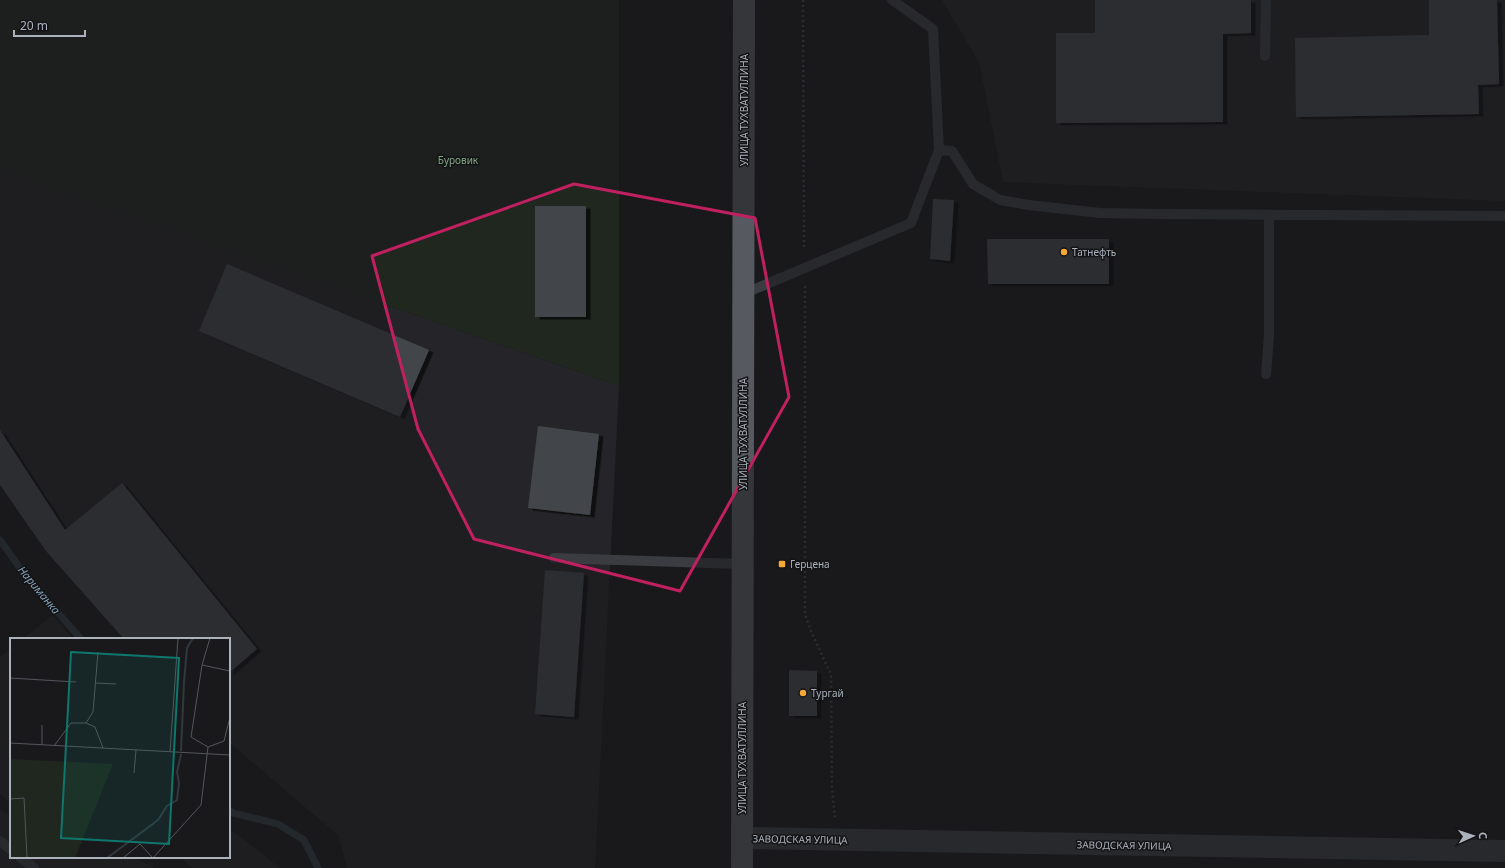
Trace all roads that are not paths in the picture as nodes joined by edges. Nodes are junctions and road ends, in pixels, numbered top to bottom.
1 (744, 0) edge
2 (892, 0) edge
3 (1266, 0) edge
4 (1265, 56) dead end
5 (939, 150) junction
6 (1269, 215) junction
7 (1505, 216) edge
8 (743, 294) junction
9 (1266, 374) dead end
10 (554, 558) dead end
11 (742, 564) junction
12 (742, 838) junction
13 (0, 841) edge
14 (10, 849) edge
15 (1505, 851) edge
16 (21, 858) edge
17 (34, 868) edge
18 (742, 868) edge

1 - 8 main road, УЛИЦА ТУХВАТУЛЛИНА
2 - 5 lane
3 - 4 lane
5 - 6 lane
5 - 8 lane
6 - 7 lane
6 - 9 lane
8 - 11 main road, УЛИЦА ТУХВАТУЛЛИНА
10 - 11 lane
11 - 12 main road, УЛИЦА ТУХВАТУЛЛИНА
12 - 15 street, ЗАВОДСКАЯ УЛИЦА
12 - 18 main road, УЛИЦА ТУХВАТУЛЛИНА
13 - 14 lane
16 - 17 lane

